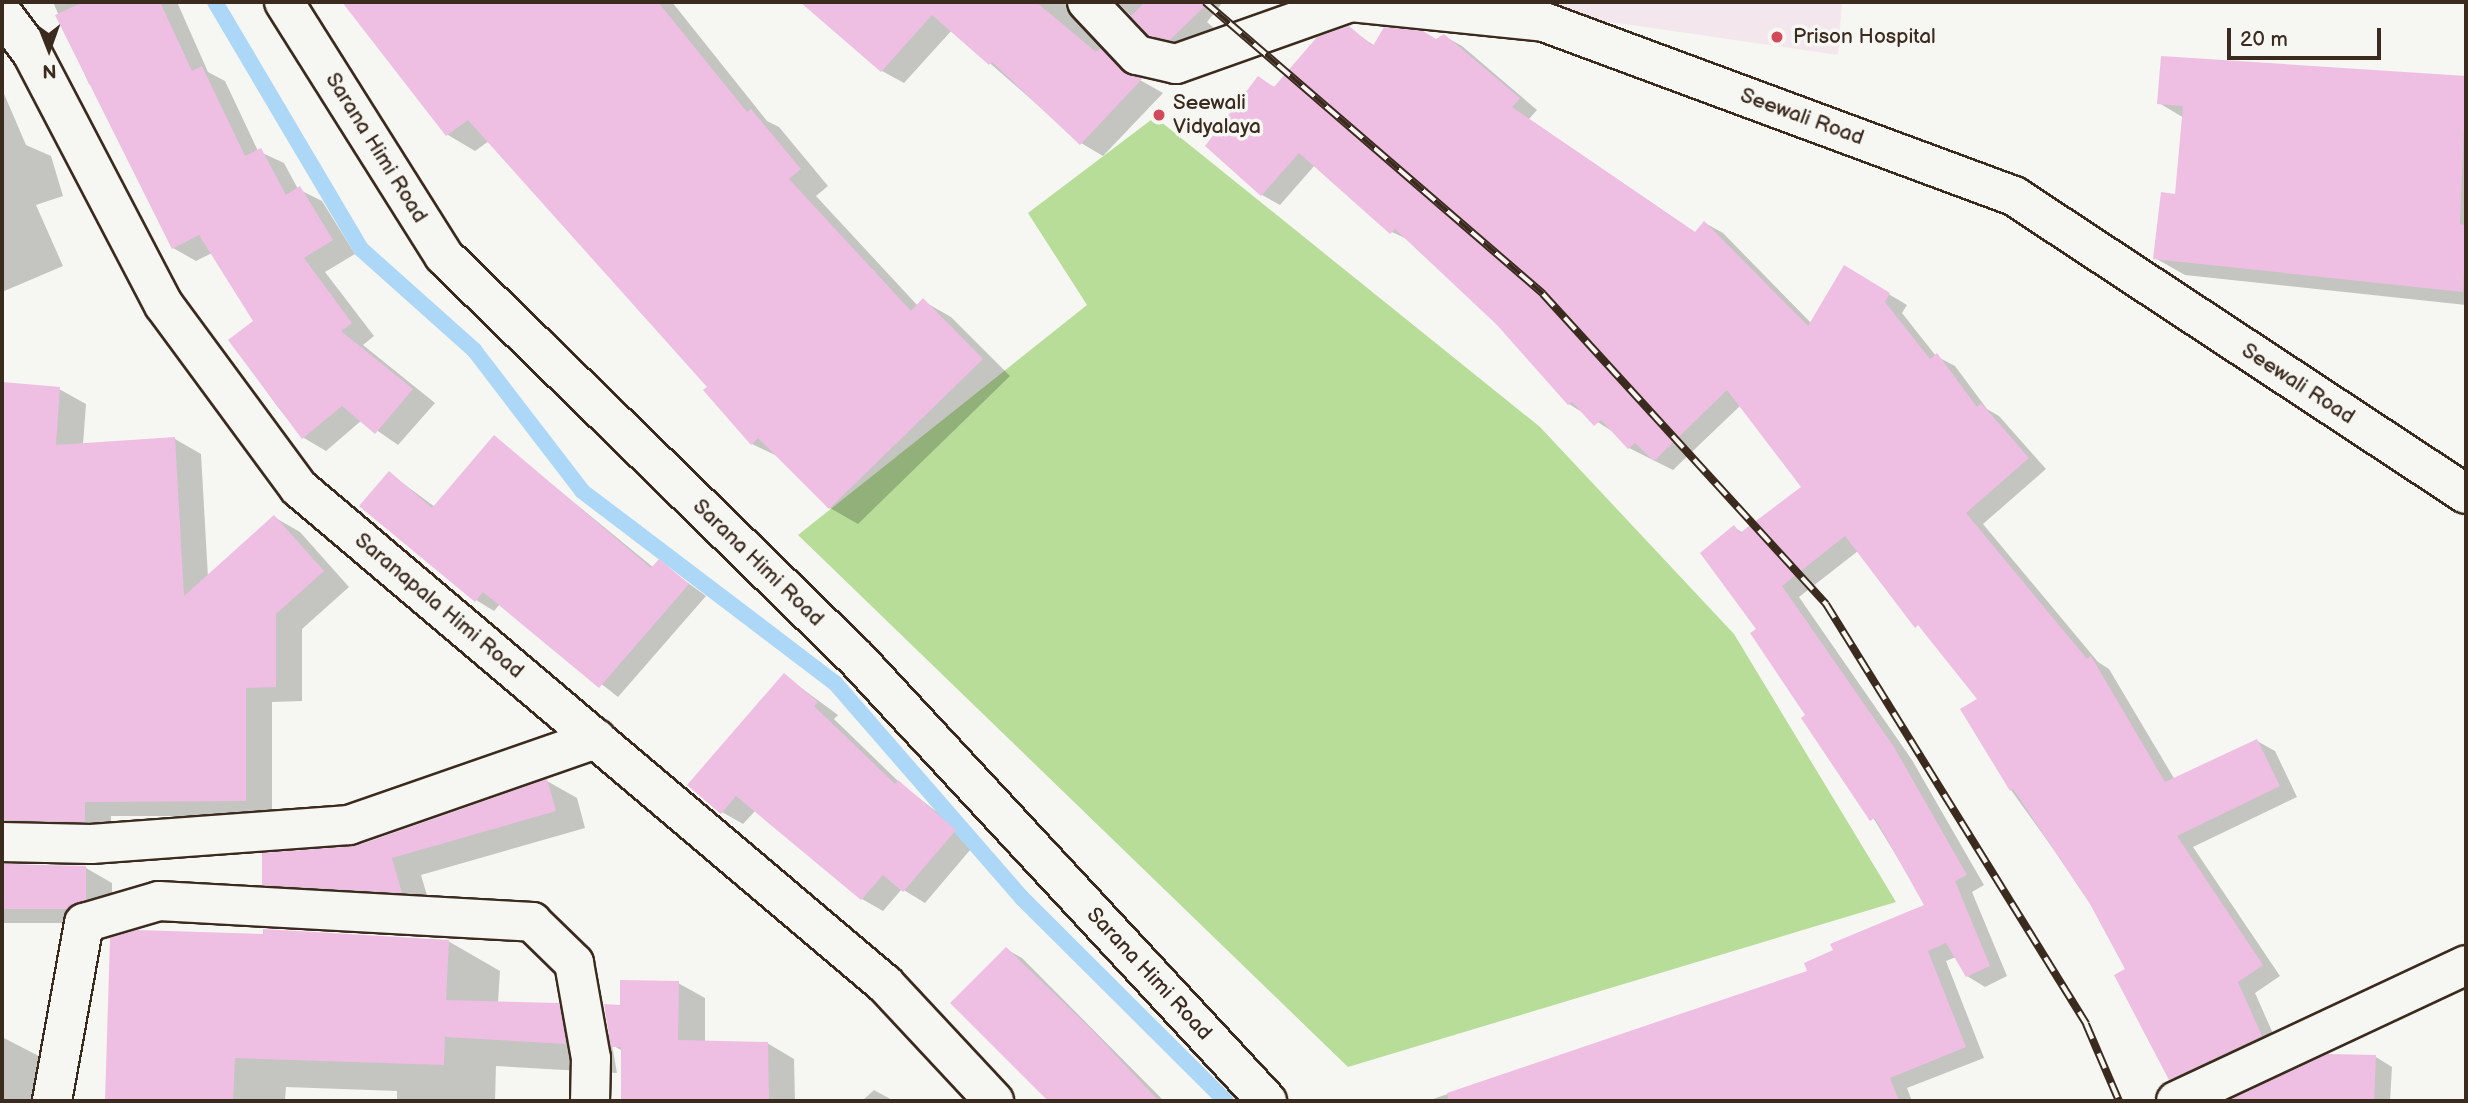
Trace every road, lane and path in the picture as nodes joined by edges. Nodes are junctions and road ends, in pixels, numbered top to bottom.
1 (284, 2) edge
2 (1087, 2) edge
3 (2, 13) edge
4 (2466, 494) edge
5 (596, 739) junction
6 (2, 842) edge
7 (2466, 965) edge
8 (52, 1101) edge
9 (590, 1101) edge
10 (994, 1101) edge
11 (1266, 1101) edge
12 (2176, 1101) edge

1 - 11 street, Sarana Himi Road
2 - 4 street, Seewali Road
3 - 5 street, Saranapala Himi Road
5 - 6 street
5 - 10 street, Saranapala Himi Road
7 - 12 street
8 - 9 street

